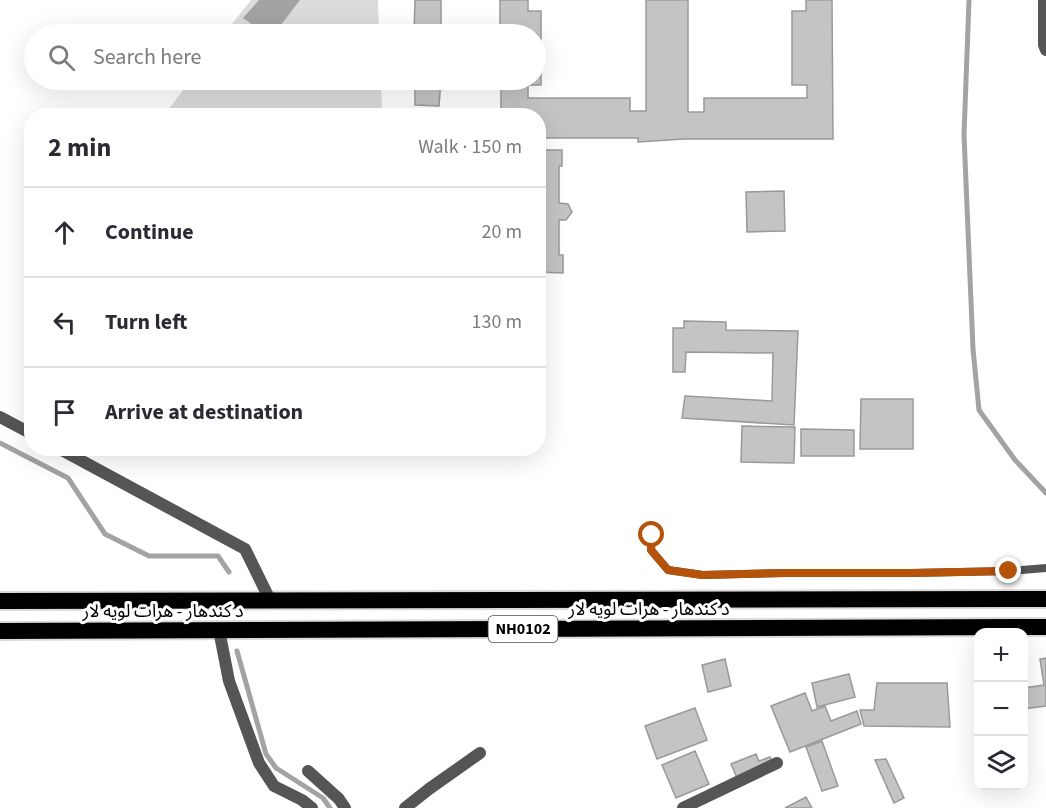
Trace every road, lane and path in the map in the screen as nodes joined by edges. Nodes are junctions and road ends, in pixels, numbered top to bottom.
1 (1044, 0) edge
2 (1046, 50) edge
3 (0, 417) edge
4 (24, 430) edge
5 (72, 456) edge
6 (652, 535) dead end
7 (1046, 568) edge
8 (1046, 599) edge
9 (270, 600) junction
10 (656, 600) junction
11 (0, 601) edge
12 (1046, 627) edge
13 (658, 628) junction
14 (219, 630) junction
15 (0, 631) edge
16 (480, 753) dead end
17 (777, 763) dead end
18 (308, 771) dead end
19 (312, 808) edge
20 (345, 808) edge
21 (405, 808) edge
22 (683, 808) edge

1 - 2 street
3 - 4 street
5 - 9 street
6 - 7 lane
8 - 10 highway, د کندهار - هرات لويه لار / NH0102
9 - 10 highway, د کندهار - هرات لويه لار / NH0102
9 - 11 highway, د کندهار - هرات لويه لار / NH0102
10 - 13 highway
12 - 13 highway, د کندهار - هرات لويه لار / NH0102
13 - 14 highway, د کندهار - هرات لويه لار / NH0102
14 - 15 highway, د کندهار - هرات لويه لار / NH0102
14 - 19 street
16 - 21 street
17 - 22 street
18 - 20 street

